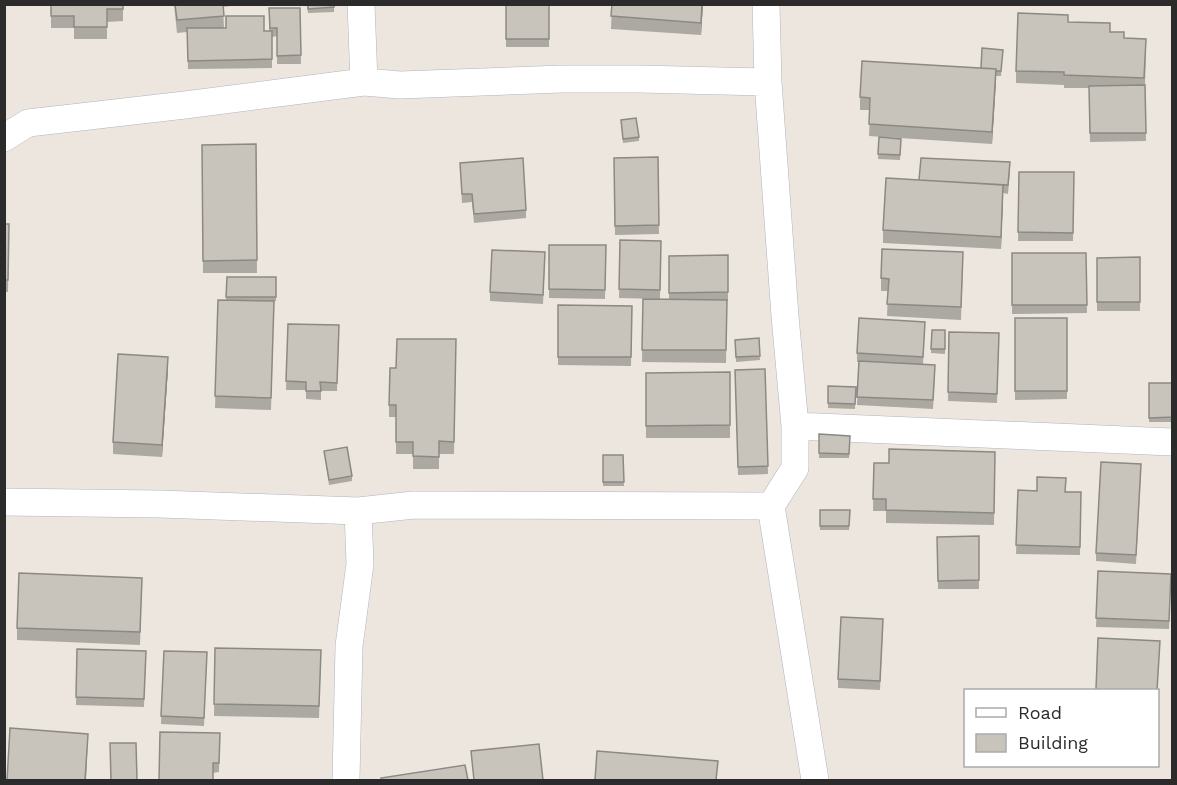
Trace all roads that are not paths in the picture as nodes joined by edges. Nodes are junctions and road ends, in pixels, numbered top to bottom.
1 (361, 4) edge
2 (766, 4) edge
3 (364, 82) junction
4 (768, 82) junction
5 (4, 138) edge
6 (795, 426) junction
7 (1173, 442) edge
8 (4, 502) edge
9 (771, 506) junction
10 (358, 511) junction
11 (346, 780) edge
12 (815, 780) edge

1 - 3 street
2 - 4 street
3 - 4 street
3 - 5 street
4 - 6 street
6 - 7 street
6 - 9 street
8 - 10 street
9 - 10 street
9 - 12 street
10 - 11 street

